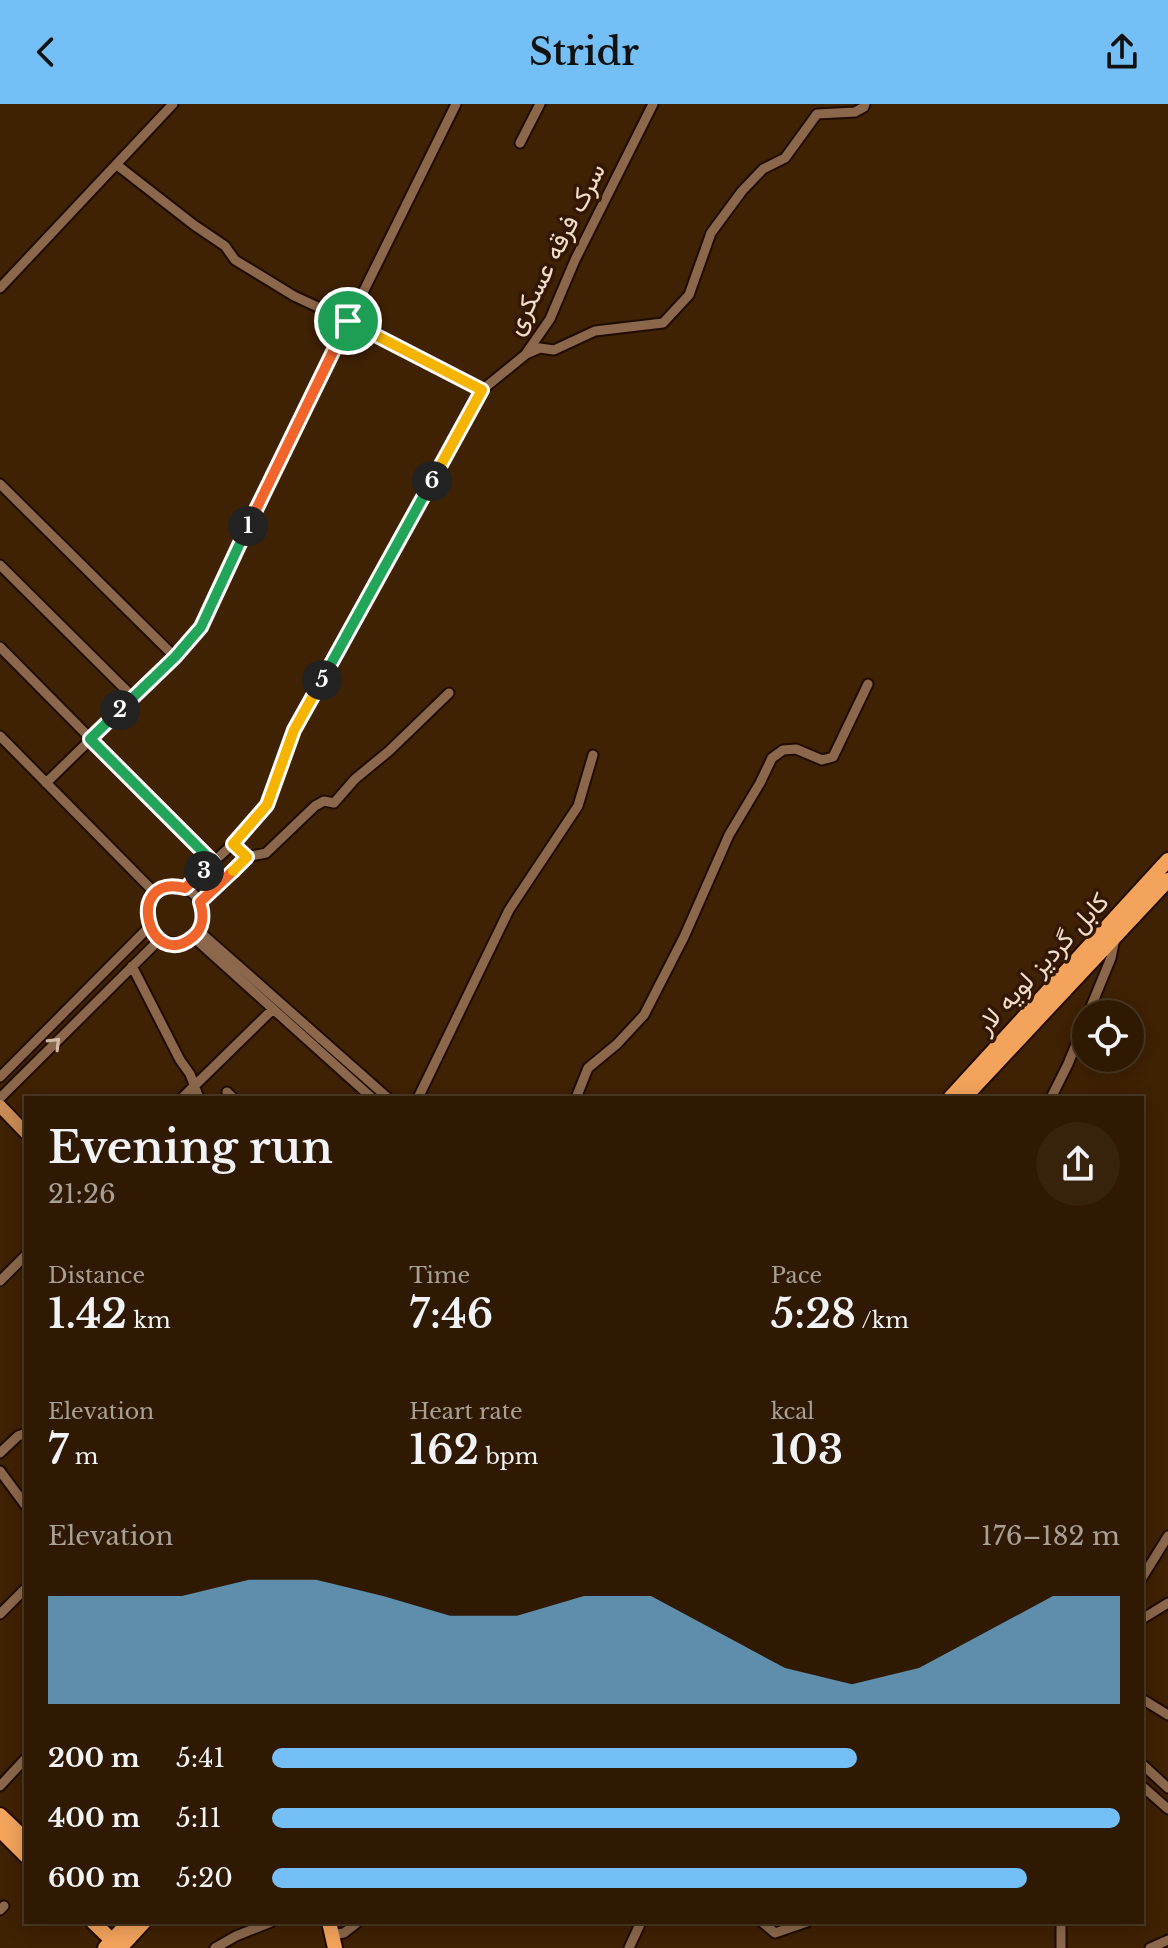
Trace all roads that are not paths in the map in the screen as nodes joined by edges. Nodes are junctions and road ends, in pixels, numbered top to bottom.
1 (173, 104) edge
2 (456, 104) edge
3 (540, 104) edge
4 (653, 104) edge
5 (865, 104) edge
6 (520, 143) dead end
7 (117, 165) junction
8 (0, 288) edge
9 (348, 321) junction
10 (525, 355) junction
11 (482, 390) junction
12 (0, 484) edge
13 (0, 565) edge
14 (0, 647) edge
15 (175, 657) junction
16 (868, 684) dead end
17 (449, 693) dead end
18 (133, 697) junction
19 (0, 736) edge
20 (90, 739) junction
21 (593, 755) dead end
22 (46, 783) junction
23 (233, 844) junction
24 (247, 857) junction
25 (1168, 860) edge
26 (213, 862) junction
27 (1168, 880) edge
28 (185, 888) junction
29 (156, 894) junction
30 (200, 902) junction
31 (149, 927) junction
32 (196, 934) junction
33 (1116, 935) junction
34 (160, 939) junction
35 (132, 966) junction
36 (1094, 1000) edge
37 (273, 1009) junction
38 (1072, 1051) edge
39 (0, 1077) edge
40 (195, 1085) junction
41 (184, 1096) edge
42 (198, 1096) edge
43 (370, 1096) edge
44 (386, 1096) edge
45 (419, 1096) edge
46 (577, 1096) edge
47 (952, 1096) edge
48 (966, 1096) edge
49 (1052, 1096) edge
50 (0, 1098) edge
51 (0, 1106) edge
52 (24, 1131) edge
53 (24, 1257) edge
54 (0, 1281) edge
55 (24, 1434) edge
56 (0, 1453) edge
57 (0, 1471) edge
58 (24, 1503) edge
59 (1168, 1536) edge
60 (1144, 1575) edge
61 (24, 1590) edge
62 (1168, 1603) edge
63 (0, 1614) edge
64 (1144, 1618) edge
65 (1144, 1700) edge
66 (1168, 1715) edge
67 (24, 1760) edge
68 (1144, 1766) edge
69 (0, 1786) edge
70 (1144, 1788) edge
71 (1168, 1788) edge
72 (1168, 1809) edge
73 (0, 1815) edge
74 (0, 1830) edge
75 (24, 1838) edge
76 (24, 1854) edge
77 (96, 1924) edge
78 (141, 1924) edge
79 (266, 1924) edge
80 (355, 1924) edge
81 (640, 1924) edge
82 (764, 1924) edge
83 (801, 1924) edge
84 (1061, 1924) edge
85 (331, 1935) edge
86 (118, 1938) edge
87 (1168, 1940) edge
88 (215, 1948) edge
89 (629, 1948) edge
90 (1061, 1948) edge
91 (1150, 1948) edge

1 - 7 street
2 - 9 street
3 - 6 street
4 - 10 street, سرک فرقه عسکری
5 - 10 street
7 - 8 street
7 - 9 street
9 - 11 street
9 - 15 street
10 - 11 street, سرک فرقه عسکری
11 - 23 street, سرک فرقه عسکری
12 - 15 street
13 - 18 street
14 - 20 street
15 - 18 street
16 - 46 street
17 - 24 street
18 - 20 street
19 - 22 street
20 - 22 street
20 - 26 street
21 - 45 street
22 - 29 street
23 - 24 street
23 - 26 street, سرک فرقه عسکری
24 - 30 street
25 - 47 highway, کابل گردیز لویه لار
26 - 28 street, سرک فرقه عسکری
27 - 33 highway, کابل گردیز لویه لار
28 - 29 street
28 - 30 street
29 - 31 street
30 - 32 street
31 - 34 street
31 - 39 street
32 - 34 street
32 - 37 street
32 - 44 street
33 - 36 street
33 - 48 highway, کابل گردیز لویه لار
34 - 35 street
35 - 40 street
50 -> 35 street
37 - 40 street
37 - 43 street
38 - 49 street
40 - 41 street
40 - 42 street
51 - 52 main road
53 - 54 street
55 - 56 street
57 - 58 street
59 - 60 street
61 - 63 street
62 - 64 street
65 - 66 street
67 - 69 street
68 - 71 street
70 - 72 street
73 - 75 highway
74 - 76 highway
77 - 86 highway
78 - 86 highway
79 - 88 street
80 - 85 street
81 - 89 street
82 - 83 street
84 - 90 street
87 - 91 street

